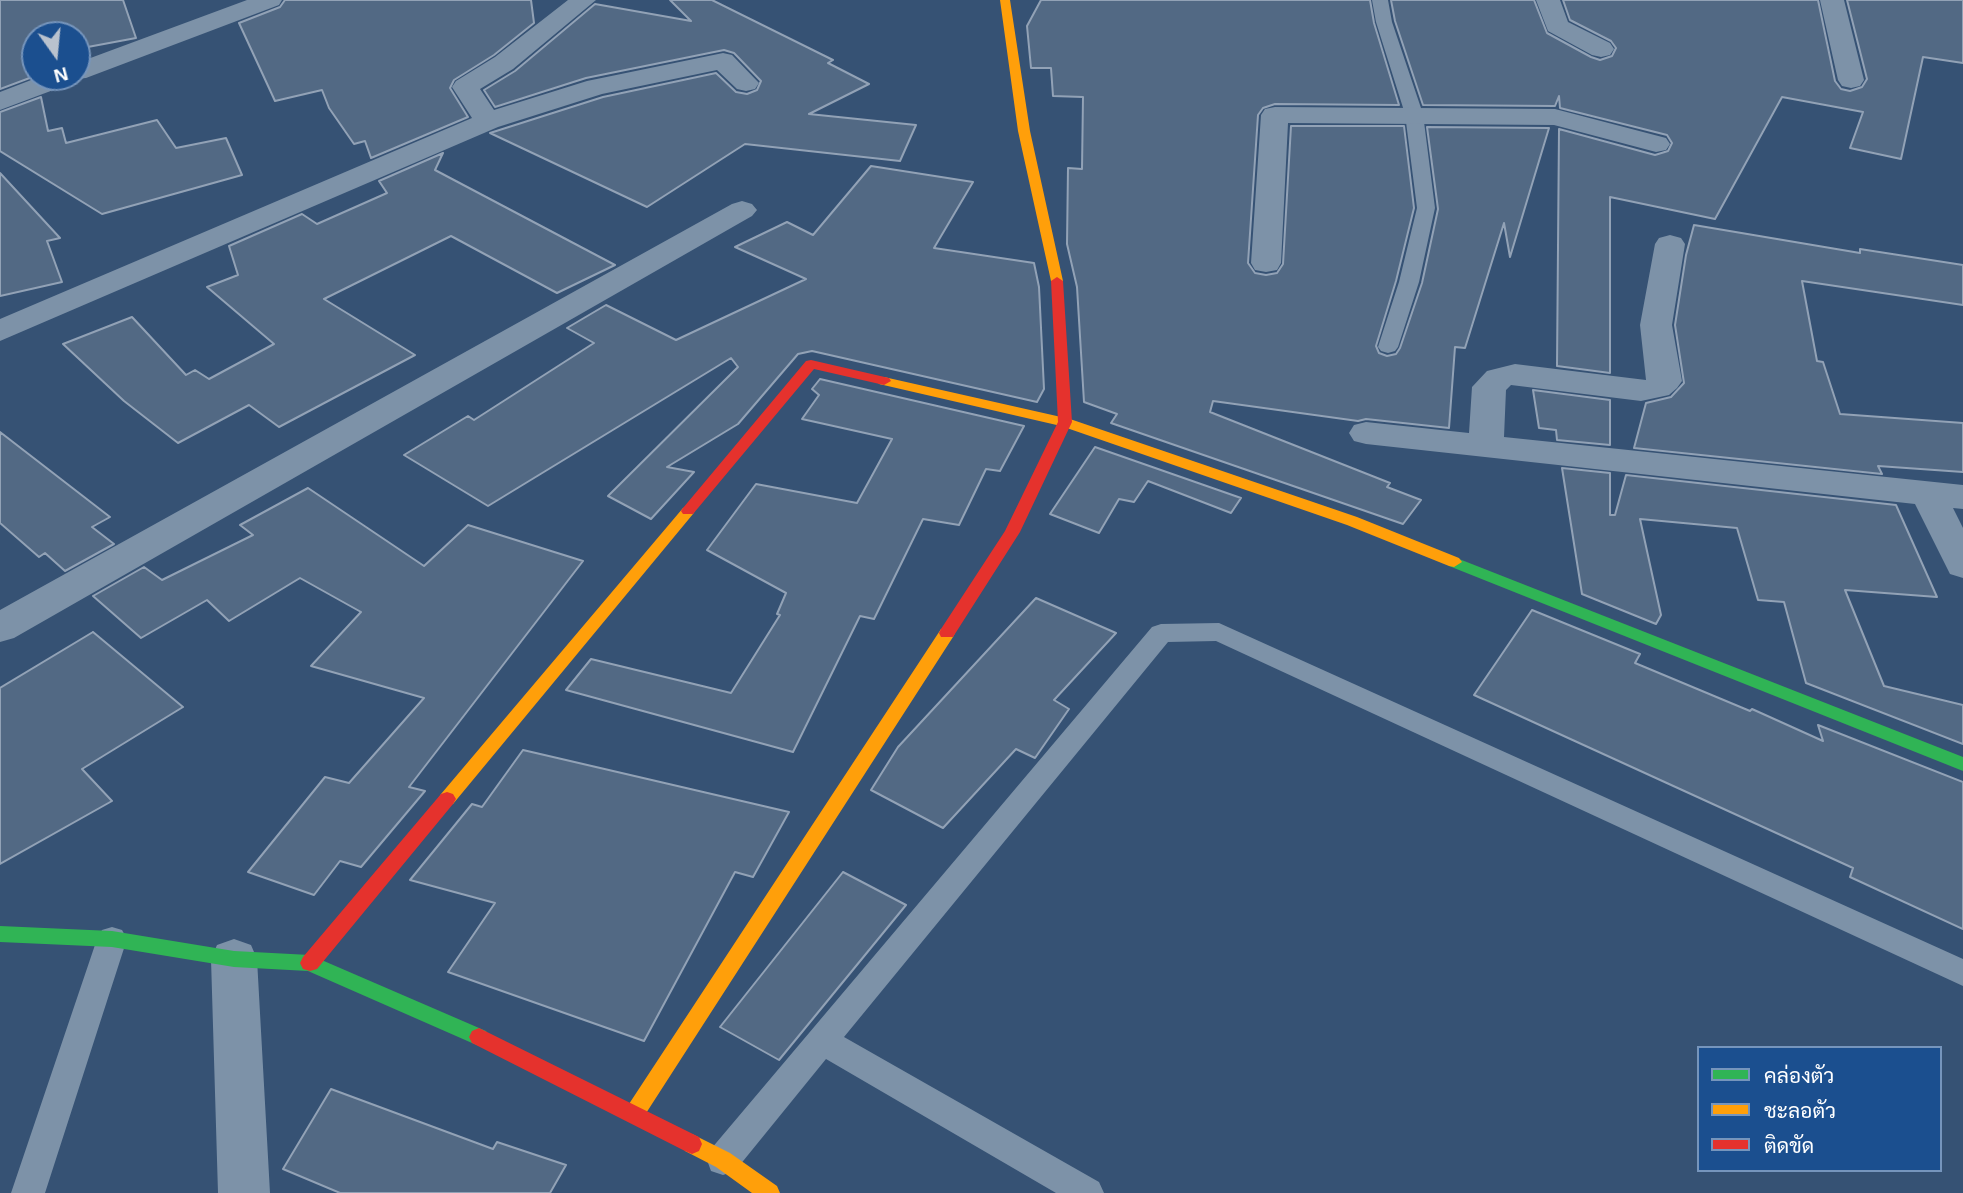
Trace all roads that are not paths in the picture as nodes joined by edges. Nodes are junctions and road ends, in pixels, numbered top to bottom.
1 (271, 0) edge
2 (584, 0) edge
3 (1005, 0) edge
4 (1380, 0) edge
5 (1548, 0) edge
6 (1832, 0) edge
7 (1601, 49) dead end
8 (91, 67) edge
9 (1851, 80) dead end
10 (746, 83) dead end
11 (28, 91) edge
12 (0, 102) edge
13 (1414, 114) junction
14 (488, 121) junction
15 (1656, 144) dead end
16 (742, 210) dead end
17 (1670, 243) dead end
18 (1266, 263) dead end
19 (0, 331) edge
20 (1388, 347) dead end
21 (1065, 422) junction
22 (1366, 433) dead end
23 (1486, 446) junction
24 (1946, 496) edge
25 (1963, 565) edge
26 (0, 628) edge
27 (1963, 764) edge
28 (0, 934) edge
29 (112, 939) junction
30 (234, 959) junction
31 (310, 963) junction
32 (1963, 973) edge
33 (822, 1040) junction
34 (634, 1114) junction
35 (723, 1160) junction
36 (28, 1193) edge
37 (244, 1193) edge
38 (769, 1193) edge
39 (1087, 1193) edge

1 - 8 street
2 - 14 street
3 - 21 street
4 - 13 lane
5 - 7 street
6 - 9 street
10 - 14 street
11 - 12 street
13 - 15 street
13 - 18 street
13 - 20 lane
14 - 19 street
16 - 26 street
17 - 23 street
21 - 27 street
21 - 31 street
21 - 34 street
22 - 23 street
23 - 24 street
24 - 25 street
28 - 29 street
29 - 30 street
29 - 36 lane
30 - 31 street
30 - 37 street
31 - 34 street
32 - 33 lane
33 - 35 lane
33 - 39 lane
34 - 35 street
35 - 38 street

